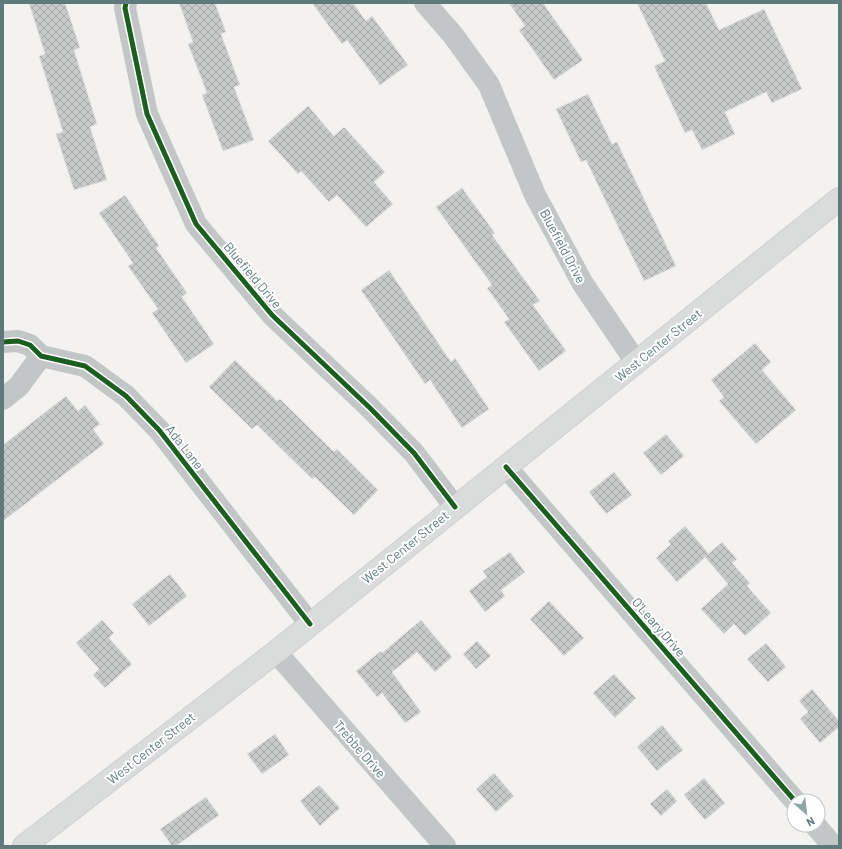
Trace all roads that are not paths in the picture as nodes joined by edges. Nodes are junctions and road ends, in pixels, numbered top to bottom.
1 (126, 3) edge
2 (425, 3) edge
3 (839, 199) edge
4 (3, 342) edge
5 (41, 356) junction
6 (636, 362) junction
7 (3, 399) edge
8 (506, 467) junction
9 (455, 507) junction
10 (310, 624) junction
11 (276, 652) junction
12 (787, 793) edge
13 (822, 833) edge
14 (24, 846) edge
15 (445, 846) edge
16 (833, 846) edge

1 - 9 street, Bluefield Drive
2 - 6 street, Bluefield Drive
3 - 6 main road, West Center Street
4 - 5 street, Ada Lane
5 - 7 street
5 - 10 street, Ada Lane
6 - 8 main road, West Center Street
8 - 9 main road, West Center Street
8 - 12 street, O'Leary Drive
9 - 10 main road, West Center Street
10 - 11 main road, West Center Street
11 - 14 main road, West Center Street
11 - 15 street, Trebbe Drive
13 - 16 street

